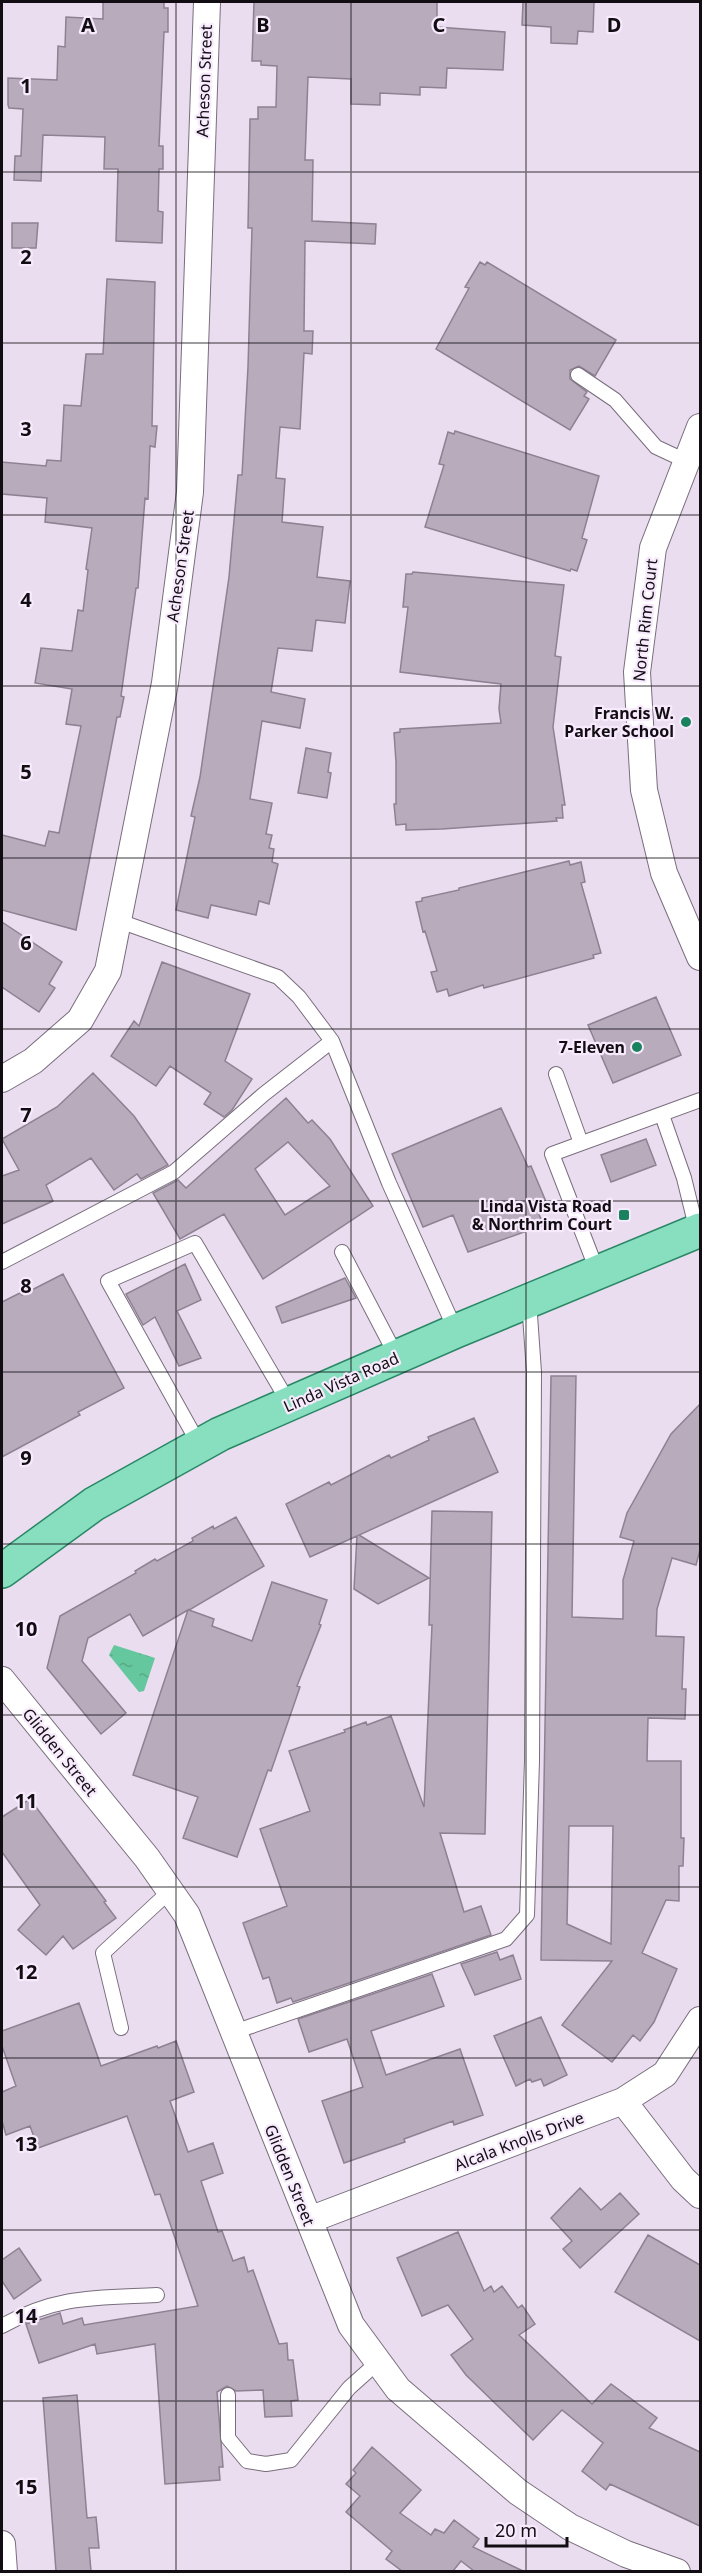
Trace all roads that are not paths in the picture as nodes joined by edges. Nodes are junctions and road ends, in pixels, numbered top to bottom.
1 (207, 2) edge
2 (578, 375) dead end
3 (700, 427) edge
4 (686, 461) junction
5 (119, 921) junction
6 (700, 957) edge
7 (332, 1041) junction
8 (556, 1074) dead end
9 (2, 1079) edge
10 (700, 1100) edge
11 (662, 1114) junction
12 (582, 1143) junction
13 (699, 1231) edge
14 (342, 1252) dead end
15 (2, 1262) edge
16 (598, 1273) junction
17 (529, 1301) junction
18 (456, 1331) junction
19 (397, 1357) junction
20 (290, 1404) junction
21 (200, 1446) junction
22 (2, 1571) edge
23 (2, 1680) edge
24 (170, 1891) junction
25 (700, 2020) edge
26 (121, 2028) dead end
27 (234, 2032) junction
28 (623, 2102) junction
29 (700, 2195) edge
30 (309, 2220) junction
31 (157, 2295) dead end
32 (2, 2326) edge
33 (378, 2362) junction
34 (228, 2395) dead end
35 (2, 2544) edge
36 (622, 2563) edge
37 (4, 2571) edge
38 (677, 2571) edge

1 - 5 street, Acheson Street
2 - 4 lane
3 - 4 street, North Rim Court
4 - 6 street, North Rim Court
5 - 7 lane
5 - 9 street, Acheson Street
7 - 15 lane
7 - 18 lane
8 - 12 lane
10 - 11 lane
11 - 12 lane
11 - 13 lane
12 - 16 lane
13 - 16 main road, Linda Vista Road
14 - 19 lane
16 - 17 main road, Linda Vista Road
17 - 18 main road, Linda Vista Road
17 - 27 lane
18 - 19 main road, Linda Vista Road
19 - 20 main road, Linda Vista Road
20 - 21 main road, Linda Vista Road
20 - 21 lane
21 - 22 main road, Linda Vista Road
23 - 24 street, Glidden Street
24 - 26 lane
24 - 27 street, Glidden Street
25 - 28 street, Alcala Knolls Drive
27 - 30 street, Glidden Street
28 - 29 street
28 - 30 street, Alcala Knolls Drive
30 - 33 street, Glidden Street
31 - 32 lane
33 - 34 lane
33 - 36 street, Glidden Street
35 - 37 street
36 - 38 street, Glidden Street

